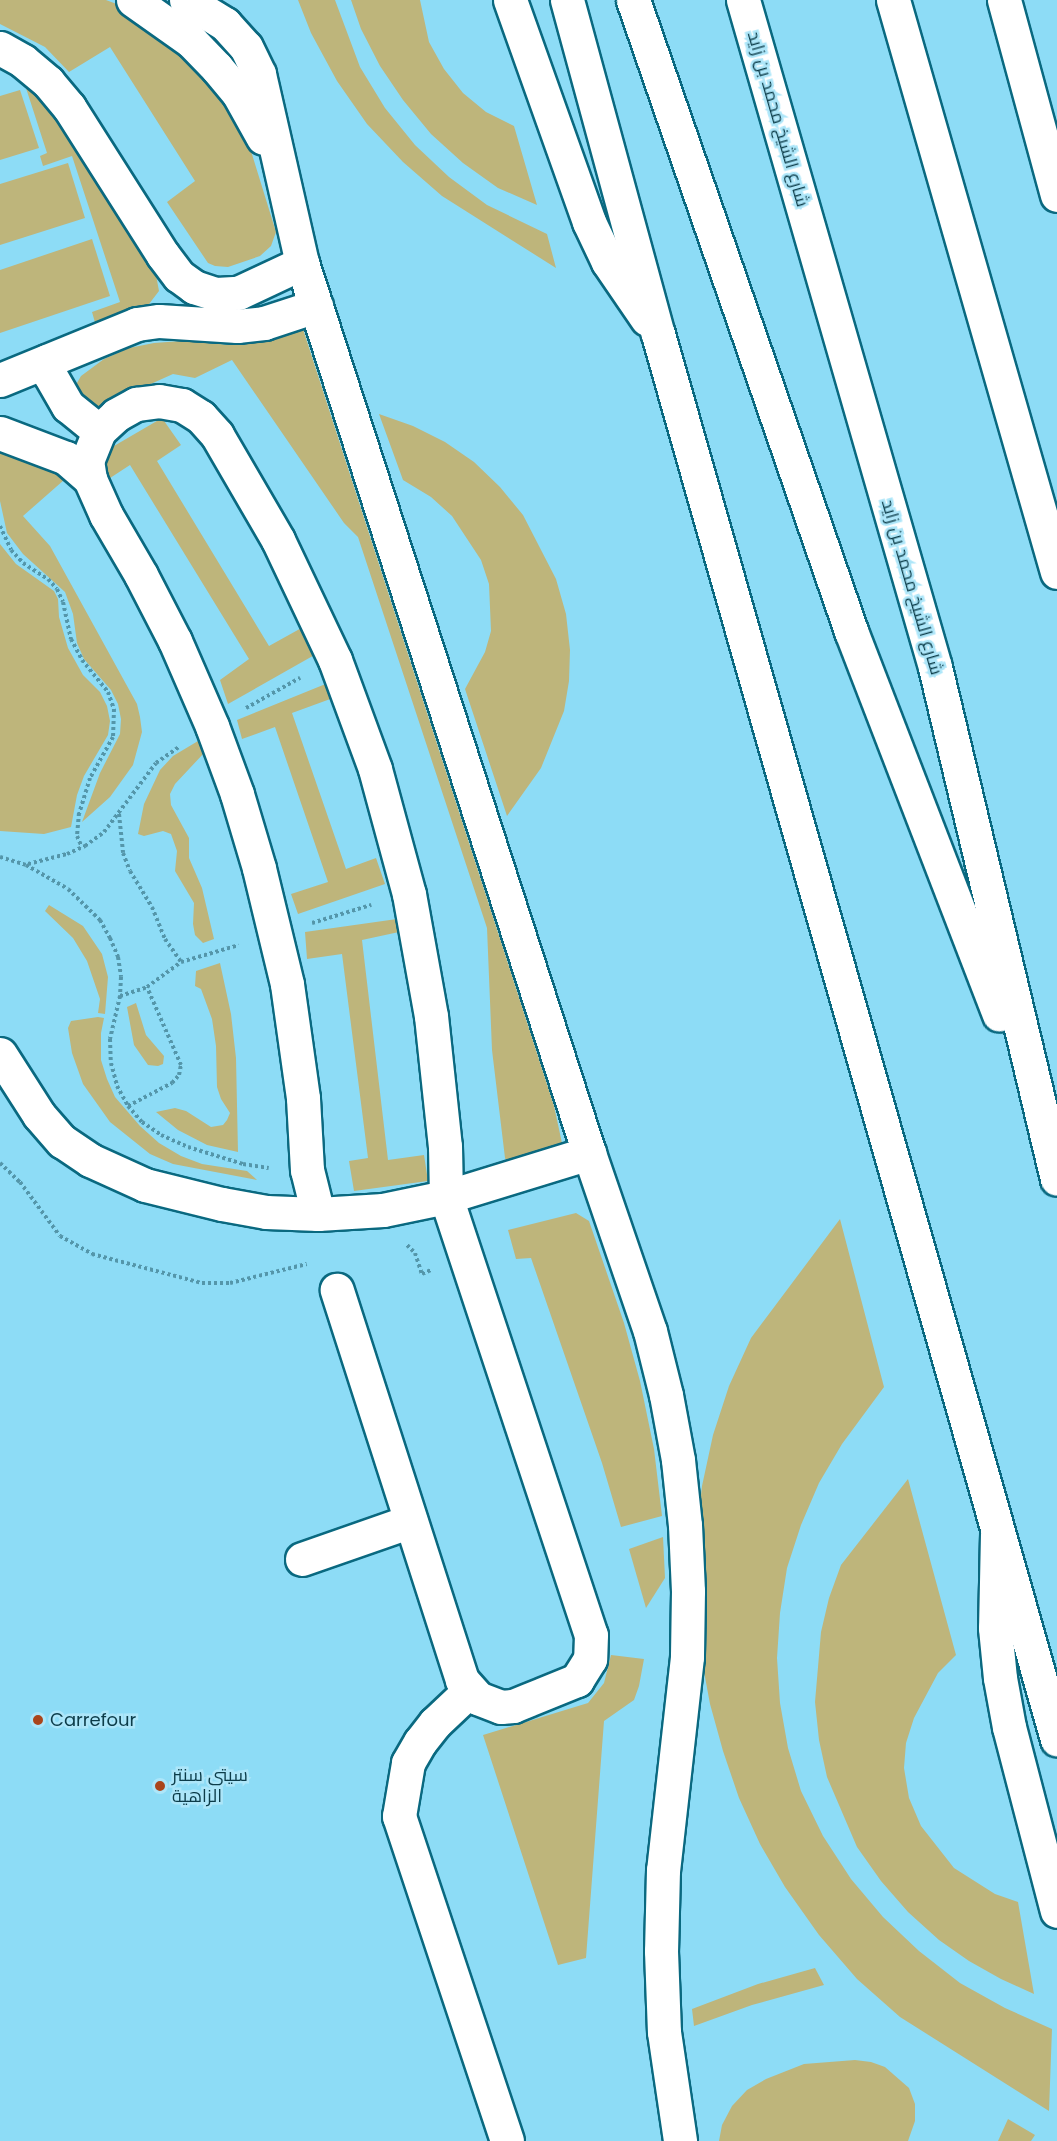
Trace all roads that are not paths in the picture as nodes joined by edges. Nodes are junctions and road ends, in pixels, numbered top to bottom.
1 (133, 0) edge
2 (186, 0) edge
3 (510, 0) edge
4 (567, 0) edge
5 (633, 0) edge
6 (743, 0) edge
7 (893, 0) edge
8 (1004, 0) edge
9 (0, 48) edge
10 (279, 169) junction
11 (1057, 195) edge
12 (302, 263) junction
13 (179, 276) junction
14 (316, 306) junction
15 (159, 321) junction
16 (658, 334) junction
17 (47, 361) junction
18 (0, 380) edge
19 (99, 431) junction
20 (0, 433) edge
21 (90, 479) junction
22 (1057, 572) edge
23 (0, 1054) edge
24 (1044, 1131) junction
25 (589, 1153) junction
26 (1057, 1179) edge
27 (446, 1197) junction
28 (318, 1214) junction
29 (337, 1290) dead end
30 (411, 1521) junction
31 (998, 1530) junction
32 (302, 1560) dead end
33 (469, 1690) junction
34 (1057, 1739) edge
35 (1057, 1911) edge
36 (507, 2141) edge
37 (680, 2141) edge

1 - 10 main road
2 - 10 main road
3 - 16 main road
4 - 16 main road
5 - 24 main road
6 - 24 main road, شارع الشيخ محمد بن زايد
7 - 22 main road
8 - 11 main road
9 - 13 main road
10 - 12 main road
12 - 13 main road
12 - 14 main road
13 - 15 main road
14 - 15 main road
14 - 25 main road
15 - 17 main road
16 - 31 main road
17 - 18 main road
17 - 19 main road
19 - 21 main road
19 - 27 main road
20 - 21 main road
21 - 28 main road
23 - 28 main road
24 - 26 main road, شارع الشيخ محمد بن زايد
25 - 27 main road
25 - 37 main road
27 - 28 main road
27 - 33 main road
29 - 30 main road
30 - 32 main road
30 - 33 main road
31 - 34 main road
31 - 35 main road
33 - 36 main road

